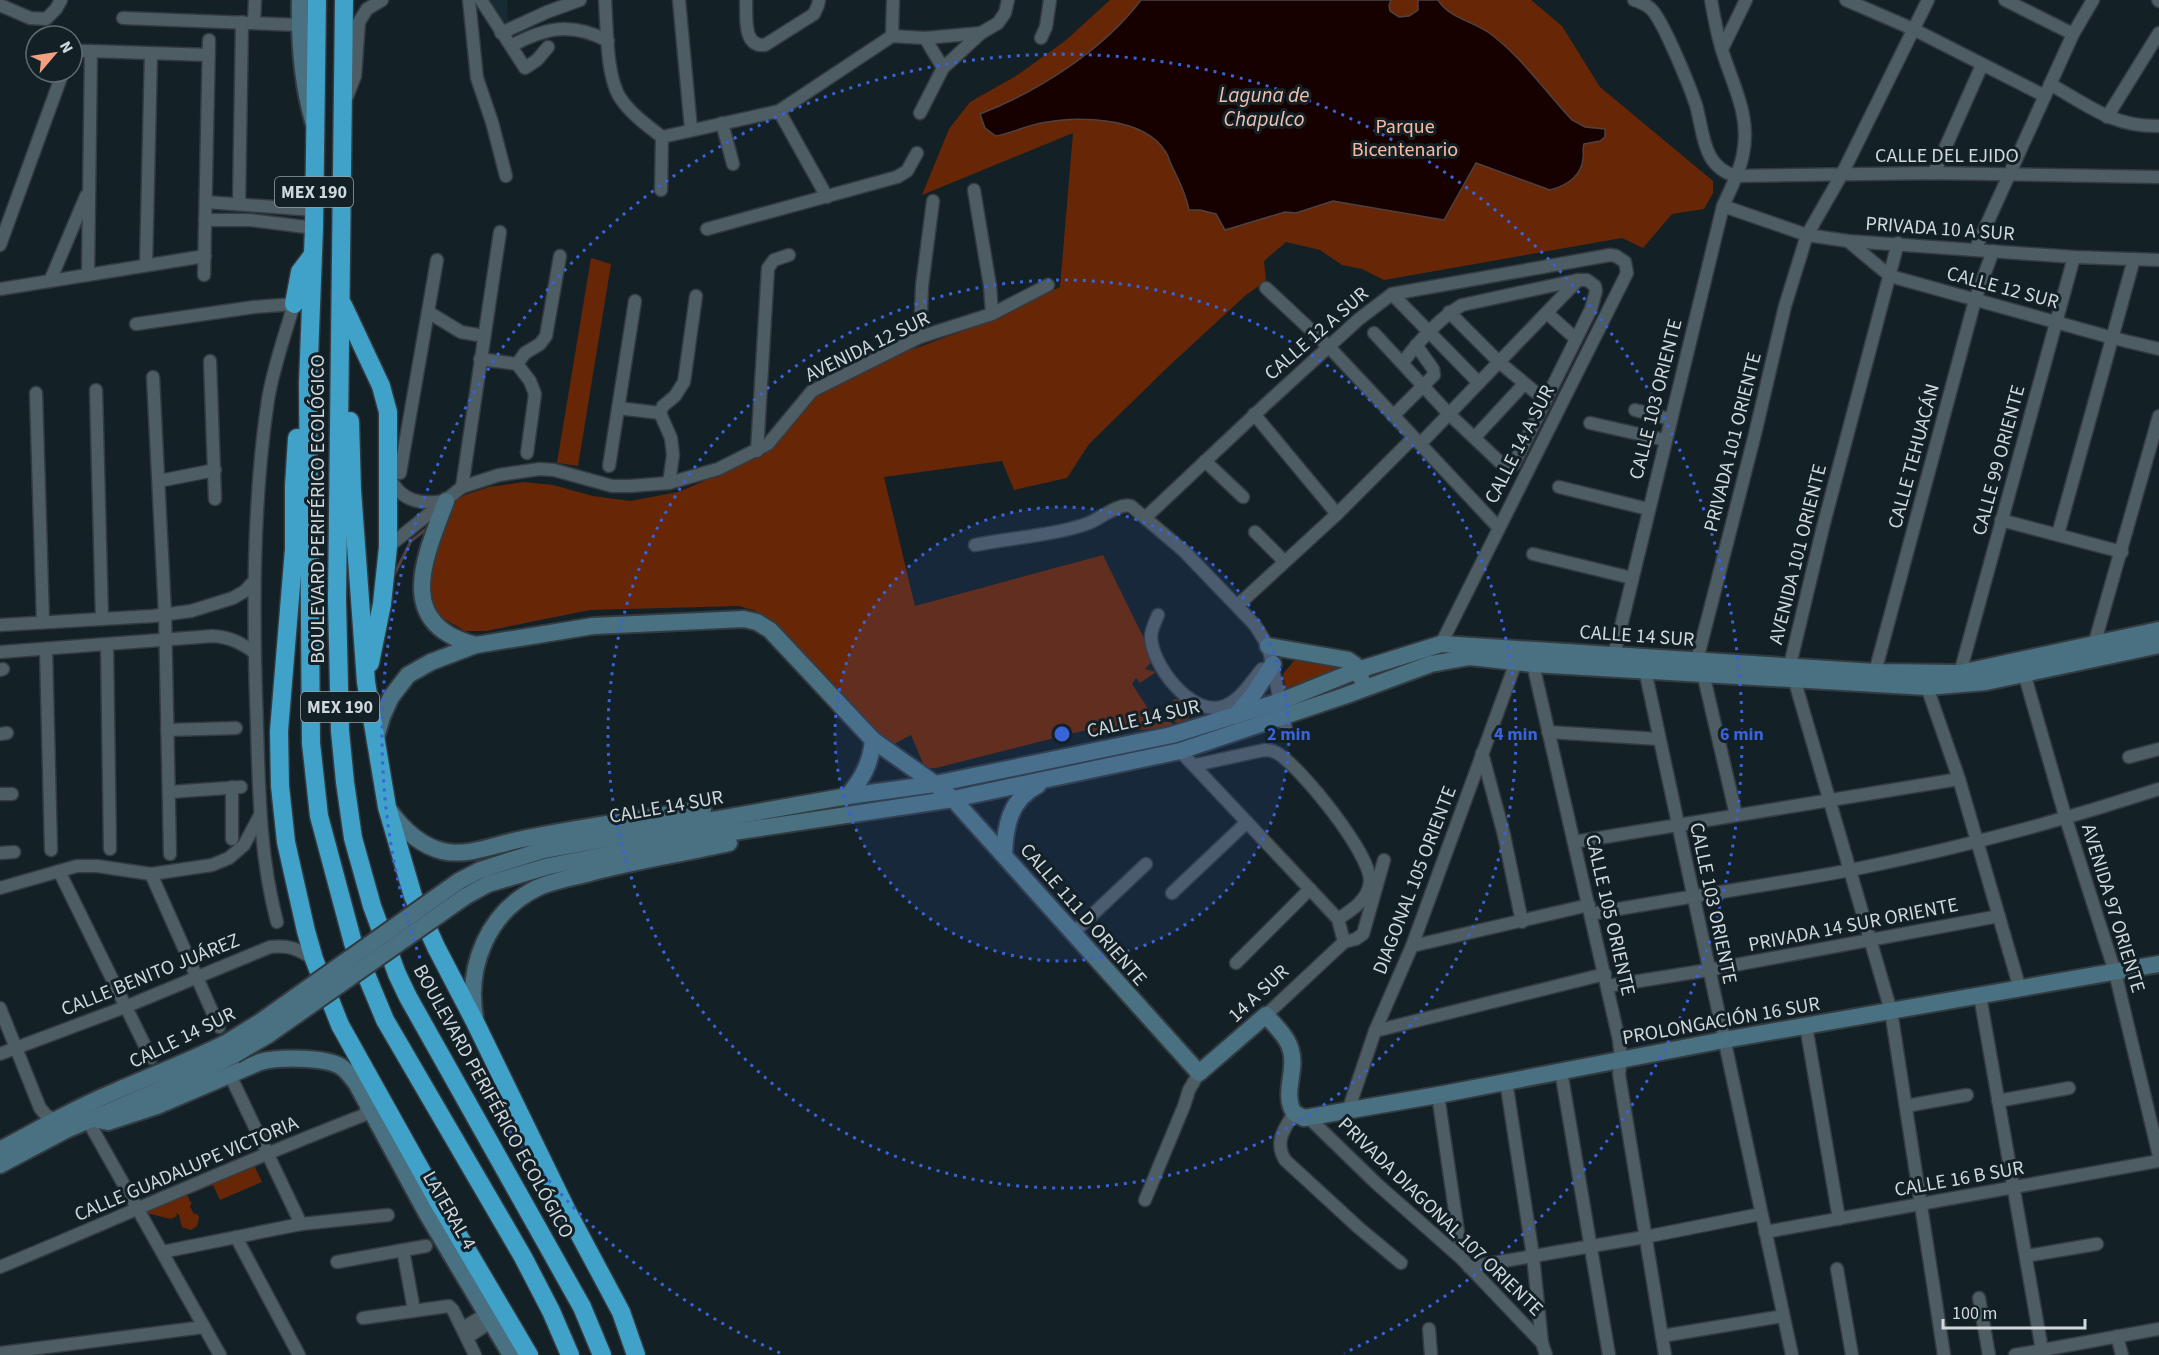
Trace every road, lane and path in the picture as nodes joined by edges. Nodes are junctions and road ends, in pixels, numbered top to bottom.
1 (61, 0) edge
2 (255, 0) edge
3 (300, 0) edge
4 (317, 0) edge
5 (344, 0) edge
6 (382, 0) edge
7 (469, 0) edge
8 (481, 0) edge
9 (580, 0) edge
10 (605, 0) edge
11 (679, 0) edge
12 (746, 0) edge
13 (819, 0) edge
14 (893, 0) edge
15 (1008, 0) edge
16 (1050, 0) edge
17 (1634, 0) edge
18 (1711, 0) edge
19 (1746, 0) edge
20 (1846, 0) edge
21 (1928, 0) edge
22 (2005, 0) edge
23 (2093, 0) edge
24 (0, 5) edge
25 (123, 18) dead end
26 (248, 22) junction
27 (300, 25) junction
28 (1913, 29) junction
29 (501, 33) junction
30 (981, 33) junction
31 (2159, 33) edge
32 (2073, 34) junction
33 (892, 36) junction
34 (925, 38) junction
35 (1041, 38) dead end
36 (209, 40) dead end
37 (608, 41) junction
38 (511, 46) junction
39 (548, 47) dead end
40 (1722, 49) junction
41 (84, 52) edge
42 (151, 54) junction
43 (209, 55) junction
44 (1982, 65) junction
45 (943, 68) junction
46 (59, 84) edge
47 (83, 84) edge
48 (2048, 90) junction
49 (343, 106) junction
50 (779, 111) junction
51 (920, 112) dead end
52 (2107, 117) junction
53 (722, 123) junction
54 (314, 126) junction
55 (2159, 126) edge
56 (691, 129) junction
57 (662, 137) junction
58 (917, 153) dead end
59 (733, 164) dead end
60 (1934, 173) junction
61 (1842, 174) junction
62 (2009, 174) junction
63 (506, 176) dead end
64 (1736, 177) junction
65 (2159, 177) edge
66 (89, 188) junction
67 (661, 190) dead end
68 (974, 190) dead end
69 (827, 197) junction
70 (933, 201) dead end
71 (206, 202) junction
72 (238, 204) junction
73 (1723, 206) junction
74 (314, 219) junction
75 (206, 220) junction
76 (707, 229) dead end
77 (500, 232) dead end
78 (1807, 235) junction
79 (1848, 241) junction
80 (1898, 243) junction
81 (0, 245) edge
82 (1975, 250) junction
83 (1993, 251) junction
84 (205, 255) junction
85 (789, 255) dead end
86 (312, 256) junction
87 (560, 256) dead end
88 (2074, 257) junction
89 (2134, 259) junction
90 (436, 260) dead end
91 (2159, 260) edge
92 (1625, 262) joint
93 (146, 265) junction
94 (88, 274) junction
95 (204, 275) dead end
96 (1890, 276) junction
97 (1578, 280) junction
98 (50, 281) junction
99 (1048, 285) dead end
100 (1266, 288) dead end
101 (0, 289) edge
102 (1392, 294) junction
103 (696, 296) dead end
104 (1975, 300) junction
105 (635, 301) dead end
106 (342, 302) junction
107 (294, 304) junction
108 (428, 312) junction
109 (1449, 312) junction
110 (1547, 313) junction
111 (992, 314) junction
112 (2056, 322) junction
113 (136, 324) dead end
114 (340, 327) junction
115 (1429, 332) junction
116 (1374, 333) dead end
117 (484, 336) junction
118 (920, 337) junction
119 (2113, 338) junction
120 (1576, 339) junction
121 (1416, 345) junction
122 (1329, 348) junction
123 (2159, 349) edge
124 (480, 359) junction
125 (210, 362) dead end
126 (1403, 362) junction
127 (1499, 362) junction
128 (517, 364) junction
129 (153, 377) dead end
130 (1479, 383) junction
131 (308, 384) junction
132 (1524, 384) junction
133 (1423, 387) junction
134 (96, 390) dead end
135 (36, 393) dead end
136 (1546, 401) junction
137 (618, 408) junction
138 (1635, 410) dead end
139 (660, 413) junction
140 (1254, 414) junction
141 (1449, 414) junction
142 (1393, 416) junction
143 (2159, 416) edge
144 (1670, 419) junction
145 (1590, 423) dead end
146 (1475, 437) junction
147 (1665, 440) junction
148 (1417, 441) junction
149 (757, 451) junction
150 (528, 453) dead end
151 (1205, 461) junction
152 (609, 466) dead end
153 (215, 470) junction
154 (394, 473) junction
155 (159, 481) junction
156 (669, 483) junction
157 (462, 487) junction
158 (1559, 487) dead end
159 (1243, 496) dead end
160 (215, 499) dead end
161 (446, 501) junction
162 (1648, 509) junction
163 (1337, 514) junction
164 (1146, 517) junction
165 (2001, 520) junction
166 (1498, 527) junction
167 (1255, 532) dead end
168 (2058, 534) junction
169 (975, 545) dead end
170 (388, 547) junction
171 (2122, 552) junction
172 (1533, 554) dead end
173 (1284, 561) junction
174 (1632, 578) junction
175 (254, 581) junction
176 (1238, 605) junction
177 (165, 614) junction
178 (1158, 615) dead end
179 (102, 619) junction
180 (43, 622) junction
181 (0, 626) edge
182 (2159, 630) edge
183 (166, 640) junction
184 (1442, 644) junction
185 (107, 645) junction
186 (476, 645) junction
187 (2094, 645) junction
188 (2159, 645) edge
189 (46, 649) junction
190 (0, 652) edge
191 (254, 652) junction
192 (1614, 655) junction
193 (1271, 656) junction
194 (1525, 663) junction
195 (1700, 667) junction
196 (1358, 670) junction
197 (1645, 670) junction
198 (1875, 672) junction
199 (1792, 673) junction
200 (1960, 673) junction
201 (2024, 673) junction
202 (366, 682) junction
203 (1927, 687) junction
204 (1364, 688) junction
205 (1284, 715) junction
206 (1234, 716) junction
207 (236, 728) dead end
208 (167, 730) junction
209 (1548, 732) junction
210 (1659, 739) junction
211 (873, 740) junction
212 (375, 742) junction
213 (2159, 749) edge
214 (1180, 751) junction
215 (1482, 753) junction
216 (2130, 757) dead end
217 (1195, 765) junction
218 (1959, 779) junction
219 (929, 780) junction
220 (1044, 781) junction
221 (2159, 789) edge
222 (169, 792) junction
223 (853, 796) junction
224 (953, 799) junction
225 (1830, 800) junction
226 (802, 804) junction
227 (387, 807) junction
228 (1736, 815) junction
229 (260, 816) junction
230 (2066, 819) junction
231 (1247, 822) junction
232 (1677, 825) junction
233 (770, 827) junction
234 (685, 832) junction
235 (231, 839) dead end
236 (1574, 842) junction
237 (1977, 842) junction
238 (110, 849) dead end
239 (51, 850) dead end
240 (14, 852) dead end
241 (0, 853) edge
242 (170, 854) dead end
243 (1004, 855) junction
244 (1384, 860) dead end
245 (1146, 864) dead end
246 (1850, 870) junction
247 (59, 871) junction
248 (151, 874) junction
249 (0, 888) edge
250 (1310, 889) junction
251 (1172, 893) dead end
252 (1693, 896) junction
253 (1590, 910) junction
254 (1999, 916) junction
255 (1338, 919) junction
256 (277, 922) dead end
257 (1522, 922) junction
258 (1073, 933) junction
259 (1350, 940) junction
260 (1870, 941) junction
261 (1412, 946) junction
262 (314, 959) junction
263 (1236, 963) dead end
264 (2159, 964) edge
265 (1708, 970) junction
266 (2115, 972) junction
267 (198, 978) junction
268 (1607, 980) junction
269 (2020, 989) junction
270 (1980, 996) junction
271 (125, 1007) junction
272 (0, 1008) edge
273 (1891, 1011) junction
274 (1266, 1016) junction
275 (475, 1022) junction
276 (1806, 1026) junction
277 (219, 1027) dead end
278 (1376, 1031) junction
279 (1724, 1040) junction
280 (15, 1048) junction
281 (0, 1054) edge
282 (151, 1058) dead end
283 (1621, 1059) junction
284 (1561, 1071) junction
285 (1199, 1073) junction
286 (230, 1075) junction
287 (1506, 1082) junction
288 (2069, 1088) dead end
289 (1438, 1095) junction
290 (1967, 1095) dead end
291 (120, 1098) junction
292 (375, 1101) junction
293 (1998, 1101) junction
294 (1905, 1106) junction
295 (1348, 1111) junction
296 (1301, 1116) junction
297 (91, 1120) junction
298 (55, 1128) junction
299 (0, 1150) edge
300 (267, 1152) junction
301 (2159, 1156) edge
302 (2159, 1161) edge
303 (0, 1165) edge
304 (2014, 1188) junction
305 (1145, 1200) dead end
306 (1921, 1204) junction
307 (140, 1209) junction
308 (434, 1210) junction
309 (1761, 1214) junction
310 (388, 1215) dead end
311 (1839, 1219) junction
312 (301, 1224) junction
313 (1765, 1232) junction
314 (237, 1237) junction
315 (1645, 1237) junction
316 (2097, 1244) dead end
317 (426, 1246) dead end
318 (1591, 1246) junction
319 (403, 1250) junction
320 (162, 1251) junction
321 (1533, 1256) junction
322 (2026, 1256) junction
323 (337, 1262) dead end
324 (1401, 1263) dead end
325 (1465, 1263) junction
326 (0, 1267) edge
327 (1837, 1269) dead end
328 (1979, 1298) dead end
329 (414, 1310) junction
330 (1783, 1316) junction
331 (363, 1318) dead end
332 (489, 1318) junction
333 (204, 1327) junction
334 (1429, 1329) dead end
335 (2159, 1329) edge
336 (1662, 1336) junction
337 (2117, 1336) junction
338 (469, 1344) edge
339 (1544, 1349) edge
340 (2042, 1350) junction
341 (0, 1353) edge
342 (220, 1355) edge
343 (299, 1355) edge
344 (511, 1355) edge
345 (529, 1355) edge
346 (570, 1355) edge
347 (602, 1355) edge
348 (636, 1355) edge
349 (1431, 1355) edge
350 (1609, 1355) edge
351 (1665, 1355) edge
352 (1792, 1355) edge
353 (1852, 1355) edge
354 (1944, 1355) edge
355 (1989, 1355) edge
356 (2014, 1355) edge
357 (2122, 1355) edge

1 - 24 street
2 - 26 street
3 - 27 main road
4 - 54 highway, BOULEVARD PERIFÉRICO ECOLÓGICO / MEX 190
5 - 49 highway, BOULEVARD PERIFÉRICO ECOLÓGICO / MEX 190
6 - 49 street
7 - 63 street
8 - 29 street
9 - 29 street
10 - 37 street
11 - 56 street
12 - 13 street
14 - 33 street
15 - 30 street
16 - 35 street
17 - 64 street
18 - 40 street, CALLE 103 ORIENTE
19 - 40 street
20 - 28 street
21 - 28 street, PRIVADA 101 ORIENTE
22 - 32 street
23 - 32 street
25 - 26 street
26 - 27 street
26 - 72 street
27 - 54 main road
28 - 44 street
28 - 61 street, PRIVADA 101 ORIENTE
29 - 38 street
30 - 34 street
30 - 45 street
31 - 52 street
32 - 48 street
33 - 34 street
33 - 50 street
34 - 45 street
36 - 43 street
37 - 38 street
37 - 57 street
38 - 39 street
40 - 64 street, CALLE 103 ORIENTE
41 - 42 street
42 - 43 street
42 - 93 street
43 - 71 street
44 - 48 street
44 - 60 street
45 - 51 street
46 - 81 street
47 - 66 street
48 - 52 street
48 - 62 street
49 - 106 highway, BOULEVARD PERIFÉRICO ECOLÓGICO / MEX 190
50 - 53 street
50 - 69 street
52 - 55 street
53 - 56 street
53 - 59 street
54 - 74 highway, BOULEVARD PERIFÉRICO ECOLÓGICO / MEX 190
56 - 57 street
57 - 67 street
58 - 69 street
60 - 61 street, CALLE DEL EJIDO
60 - 62 street, CALLE DEL EJIDO
61 - 64 street, CALLE DEL EJIDO
61 - 78 street, PRIVADA 101 ORIENTE
62 - 65 street, CALLE DEL EJIDO
62 - 82 street
64 - 73 street, CALLE 103 ORIENTE
66 - 94 street
66 - 98 street
68 - 111 street
69 - 76 street
70 - 118 street
71 - 72 street
71 - 75 street
72 - 74 street
73 - 78 street, PRIVADA 10 A SUR
73 - 144 street, CALLE 103 ORIENTE
74 - 75 street
74 - 86 highway, BOULEVARD PERIFÉRICO ECOLÓGICO / MEX 190
75 - 84 street
77 - 117 street
78 - 79 street, PRIVADA 10 A SUR
78 - 195 street, PRIVADA 101 ORIENTE
79 - 80 street, PRIVADA 10 A SUR
79 - 96 street, CALLE 12 SUR
80 - 82 street, PRIVADA 10 A SUR
80 - 96 street, AVENIDA 101 ORIENTE
82 - 83 street, PRIVADA 10 A SUR
83 - 88 street, PRIVADA 10 A SUR
83 - 104 street, CALLE TEHUACÁN
84 - 93 street
84 - 95 street
85 - 149 street
86 - 107 highway
86 - 131 highway, BOULEVARD PERIFÉRICO ECOLÓGICO / MEX 190
87 - 128 street
88 - 89 street, PRIVADA 10 A SUR
88 - 112 street, CALLE 99 ORIENTE
89 - 91 street, PRIVADA 10 A SUR
89 - 119 street
90 - 108 street
92 - 102 street, CALLE 12 A SUR
92 - 166 street, CALLE 14 A SUR
93 - 94 street
94 - 98 street
96 - 104 street, CALLE 12 SUR
96 - 199 street, AVENIDA 101 ORIENTE
97 - 109 street
97 - 110 street
97 - 120 street
98 - 101 street
99 - 111 street, AVENIDA 12 SUR
100 - 122 street
102 - 115 street
102 - 122 street, CALLE 12 A SUR
103 - 139 street
104 - 112 street, CALLE 12 SUR
104 - 198 street, CALLE TEHUACÁN
105 - 137 street
106 - 114 highway, BOULEVARD PERIFÉRICO ECOLÓGICO / MEX 190
106 - 154 highway
107 - 113 street
107 - 175 street
108 - 117 street
108 - 154 street
109 - 115 street
109 - 127 street
110 - 120 street
110 - 127 street
111 - 118 street, AVENIDA 12 SUR
112 - 119 street, CALLE 12 SUR
112 - 165 street, CALLE 99 ORIENTE
114 - 202 highway
114 - 347 highway, BOULEVARD PERIFÉRICO ECOLÓGICO / MEX 190
115 - 121 street
115 - 130 street
116 - 126 street
117 - 124 street
118 - 149 street, AVENIDA 12 SUR
119 - 123 street, CALLE 12 SUR
119 - 168 street
120 - 136 street
121 - 126 street
121 - 133 street
122 - 140 street, CALLE 12 A SUR
122 - 142 street
124 - 128 street
124 - 157 street
125 - 153 street
126 - 133 street
127 - 130 street
127 - 132 street
128 - 150 street
129 - 155 street
130 - 141 street
131 - 262 highway
131 - 346 highway, BOULEVARD PERIFÉRICO ECOLÓGICO / MEX 190
132 - 136 street
132 - 146 street
133 - 141 street
133 - 142 street
134 - 179 street
135 - 180 street
136 - 146 street
137 - 139 street
137 - 152 street
138 - 144 street
139 - 156 street
140 - 151 street, CALLE 12 A SUR
140 - 163 street
141 - 146 street
141 - 148 street
142 - 148 street
143 - 171 street
144 - 147 street, CALLE 103 ORIENTE
145 - 147 street
147 - 162 street, CALLE 103 ORIENTE
148 - 163 street
148 - 166 street
149 - 156 street, AVENIDA 12 SUR
151 - 159 street
151 - 164 street, CALLE 12 A SUR
153 - 155 street
153 - 160 street
154 - 161 street
154 - 170 highway
155 - 177 street
156 - 157 street, AVENIDA 12 SUR
157 - 161 street, AVENIDA 12 SUR
158 - 162 street
161 - 170 street, AVENIDA 12 SUR
161 - 186 main road
162 - 174 street, CALLE 103 ORIENTE
163 - 173 street
164 - 169 street
164 - 176 street
165 - 168 street
165 - 200 street, CALLE 99 ORIENTE
166 - 184 street, CALLE 14 A SUR
167 - 173 street
168 - 171 street
170 - 202 highway
171 - 187 street
172 - 174 street
173 - 176 street
174 - 192 street, CALLE 103 ORIENTE
175 - 177 street
175 - 191 street
176 - 193 street
177 - 179 street
177 - 183 street
178 - 193 street
179 - 180 street
180 - 181 street
182 - 187 main road, CALLE 14 SUR
183 - 185 street
183 - 191 street
183 - 208 street
184 - 192 main road, CALLE 14 SUR
184 - 196 main road, CALLE 14 SUR
185 - 189 street
185 - 238 street
186 - 211 main road, CALLE 111 D ORIENTE
186 - 212 main road, CALLE 111 D ORIENTE
187 - 200 main road, CALLE 14 SUR
188 - 201 main road, CALLE 14 SUR
189 - 190 street
189 - 239 street
191 - 229 street
192 - 195 main road, CALLE 14 SUR
193 - 196 main road
193 - 205 street
193 - 206 main road
194 - 197 main road, CALLE 14 SUR
194 - 204 main road, CALLE 14 SUR
194 - 209 street, CALLE 105 ORIENTE
194 - 215 street, DIAGONAL 105 ORIENTE
195 - 197 main road, CALLE 14 SUR
195 - 199 main road, CALLE 14 SUR
195 - 228 street
196 - 204 main road
196 - 205 main road, CALLE 14 SUR
197 - 210 street, CALLE 103 ORIENTE
198 - 199 main road, CALLE 14 SUR
198 - 200 main road, CALLE 14 SUR
199 - 203 main road, CALLE 14 SUR
199 - 225 street
201 - 203 main road, CALLE 14 SUR
201 - 230 street, AVENIDA 97 ORIENTE
202 - 212 highway
203 - 218 street
204 - 205 main road, CALLE 14 SUR
205 - 206 main road, CALLE 14 SUR
205 - 214 main road, CALLE 14 SUR
206 - 219 main road, CALLE 14 SUR
207 - 208 street
208 - 222 street
209 - 210 street
209 - 236 street, CALLE 105 ORIENTE
210 - 232 street, CALLE 103 ORIENTE
211 - 219 main road, CALLE 111 D ORIENTE
211 - 223 main road
212 - 227 highway
213 - 216 street
214 - 217 street
214 - 220 main road, CALLE 14 SUR
215 - 257 street
215 - 261 street, DIAGONAL 105 ORIENTE
217 - 231 street
217 - 255 street
218 - 225 street
218 - 237 street
219 - 223 main road, CALLE 14 SUR
219 - 224 main road, CALLE 111 D ORIENTE
220 - 224 main road, CALLE 14 SUR
220 - 243 main road
221 - 230 street
222 - 235 street
222 - 242 street
223 - 226 main road, CALLE 14 SUR
224 - 233 main road, CALLE 14 SUR
224 - 243 main road, CALLE 111 D ORIENTE
225 - 228 street
225 - 246 street
226 - 227 main road
226 - 234 main road, CALLE 14 SUR
227 - 275 highway
228 - 232 street
229 - 248 street
229 - 256 street
230 - 237 street
230 - 266 street, AVENIDA 97 ORIENTE
231 - 250 street
231 - 251 street
232 - 236 street
232 - 252 street, CALLE 103 ORIENTE
233 - 234 main road, CALLE 14 SUR
233 - 275 main road
234 - 291 main road, CALLE 14 SUR, bridge
236 - 253 street, CALLE 105 ORIENTE
237 - 246 street
237 - 254 street
240 - 241 street
243 - 258 main road, CALLE 111 D ORIENTE
244 - 259 street, 14 A SUR
245 - 258 street
246 - 252 street
246 - 260 street
247 - 248 street
247 - 249 street
247 - 271 street
248 - 267 street
250 - 255 street
250 - 263 street
252 - 253 street
252 - 265 street, CALLE 103 ORIENTE
253 - 257 street
253 - 268 street, CALLE 105 ORIENTE
254 - 260 street, PRIVADA 14 SUR ORIENTE
254 - 269 street
255 - 259 street
257 - 261 street
258 - 285 main road, CALLE 111 D ORIENTE
259 - 274 street, 14 A SUR
260 - 265 street, PRIVADA 14 SUR ORIENTE
260 - 273 street
261 - 278 street, DIAGONAL 105 ORIENTE
262 - 267 street, CALLE BENITO JUÁREZ
262 - 292 highway
264 - 266 main road, PROLONGACIÓN 16 SUR
265 - 268 street, PRIVADA 14 SUR ORIENTE
265 - 279 street, CALLE 103 ORIENTE
266 - 269 main road, PROLONGACIÓN 16 SUR
266 - 301 street, AVENIDA 97 ORIENTE
267 - 271 street, CALLE BENITO JUÁREZ
267 - 277 street
268 - 278 street, PRIVADA 14 SUR ORIENTE
268 - 283 street, CALLE 105 ORIENTE
269 - 270 main road, PROLONGACIÓN 16 SUR
270 - 273 main road, PROLONGACIÓN 16 SUR
270 - 293 street
271 - 280 street, CALLE BENITO JUÁREZ
271 - 282 street
272 - 280 street
273 - 276 main road, PROLONGACIÓN 16 SUR
273 - 294 street
274 - 285 main road, 14 A SUR
274 - 296 main road
275 - 348 highway
276 - 279 main road, PROLONGACIÓN 16 SUR
276 - 311 street
278 - 295 street, DIAGONAL 105 ORIENTE
279 - 283 main road, PROLONGACIÓN 16 SUR
279 - 309 street, CALLE 103 ORIENTE
280 - 281 street, CALLE BENITO JUÁREZ
280 - 298 street
283 - 284 main road, PROLONGACIÓN 16 SUR
283 - 315 street, CALLE 105 ORIENTE
284 - 287 main road, PROLONGACIÓN 16 SUR
284 - 318 street
285 - 305 street
286 - 292 main road
286 - 297 main road
286 - 300 street
287 - 289 main road, PROLONGACIÓN 16 SUR
287 - 321 street
288 - 293 street
289 - 295 main road, PROLONGACIÓN 16 SUR
289 - 325 street
290 - 294 street
291 - 297 main road, CALLE 14 SUR
291 - 298 main road, CALLE 14 SUR
292 - 300 street, CALLE GUADALUPE VICTORIA
292 - 308 highway
293 - 304 street
294 - 306 street
295 - 296 main road, PROLONGACIÓN 16 SUR
296 - 324 street
296 - 325 street, PRIVADA DIAGONAL 107 ORIENTE
297 - 298 main road, CALLE 14 SUR
297 - 307 street
298 - 299 main road
298 - 303 main road
300 - 307 street, CALLE GUADALUPE VICTORIA
300 - 312 street
302 - 304 street, CALLE 16 B SUR
304 - 306 street, CALLE 16 B SUR
304 - 322 street
306 - 311 street, CALLE 16 B SUR
306 - 354 street
307 - 320 street
307 - 326 street, CALLE GUADALUPE VICTORIA
308 - 332 main road, LATERAL 4
308 - 345 highway
309 - 313 street, CALLE 103 ORIENTE
309 - 315 street
310 - 312 street
311 - 313 street, CALLE 16 B SUR
312 - 314 street
313 - 330 street, CALLE 103 ORIENTE
314 - 320 street
314 - 343 street
315 - 318 street
315 - 336 street, CALLE 105 ORIENTE
316 - 322 street
317 - 319 street
318 - 321 street
318 - 350 street
319 - 323 street
319 - 329 street
320 - 333 street
321 - 325 street
321 - 339 street
322 - 340 street
325 - 339 street, PRIVADA DIAGONAL 107 ORIENTE
327 - 353 street
328 - 355 street
329 - 331 street
329 - 338 street
330 - 336 street
330 - 352 street, CALLE 103 ORIENTE
332 - 338 street
332 - 344 main road, LATERAL 4
333 - 341 street
333 - 342 street
334 - 349 street
335 - 337 street
336 - 351 street, CALLE 105 ORIENTE
337 - 340 street
337 - 357 street
340 - 356 street

